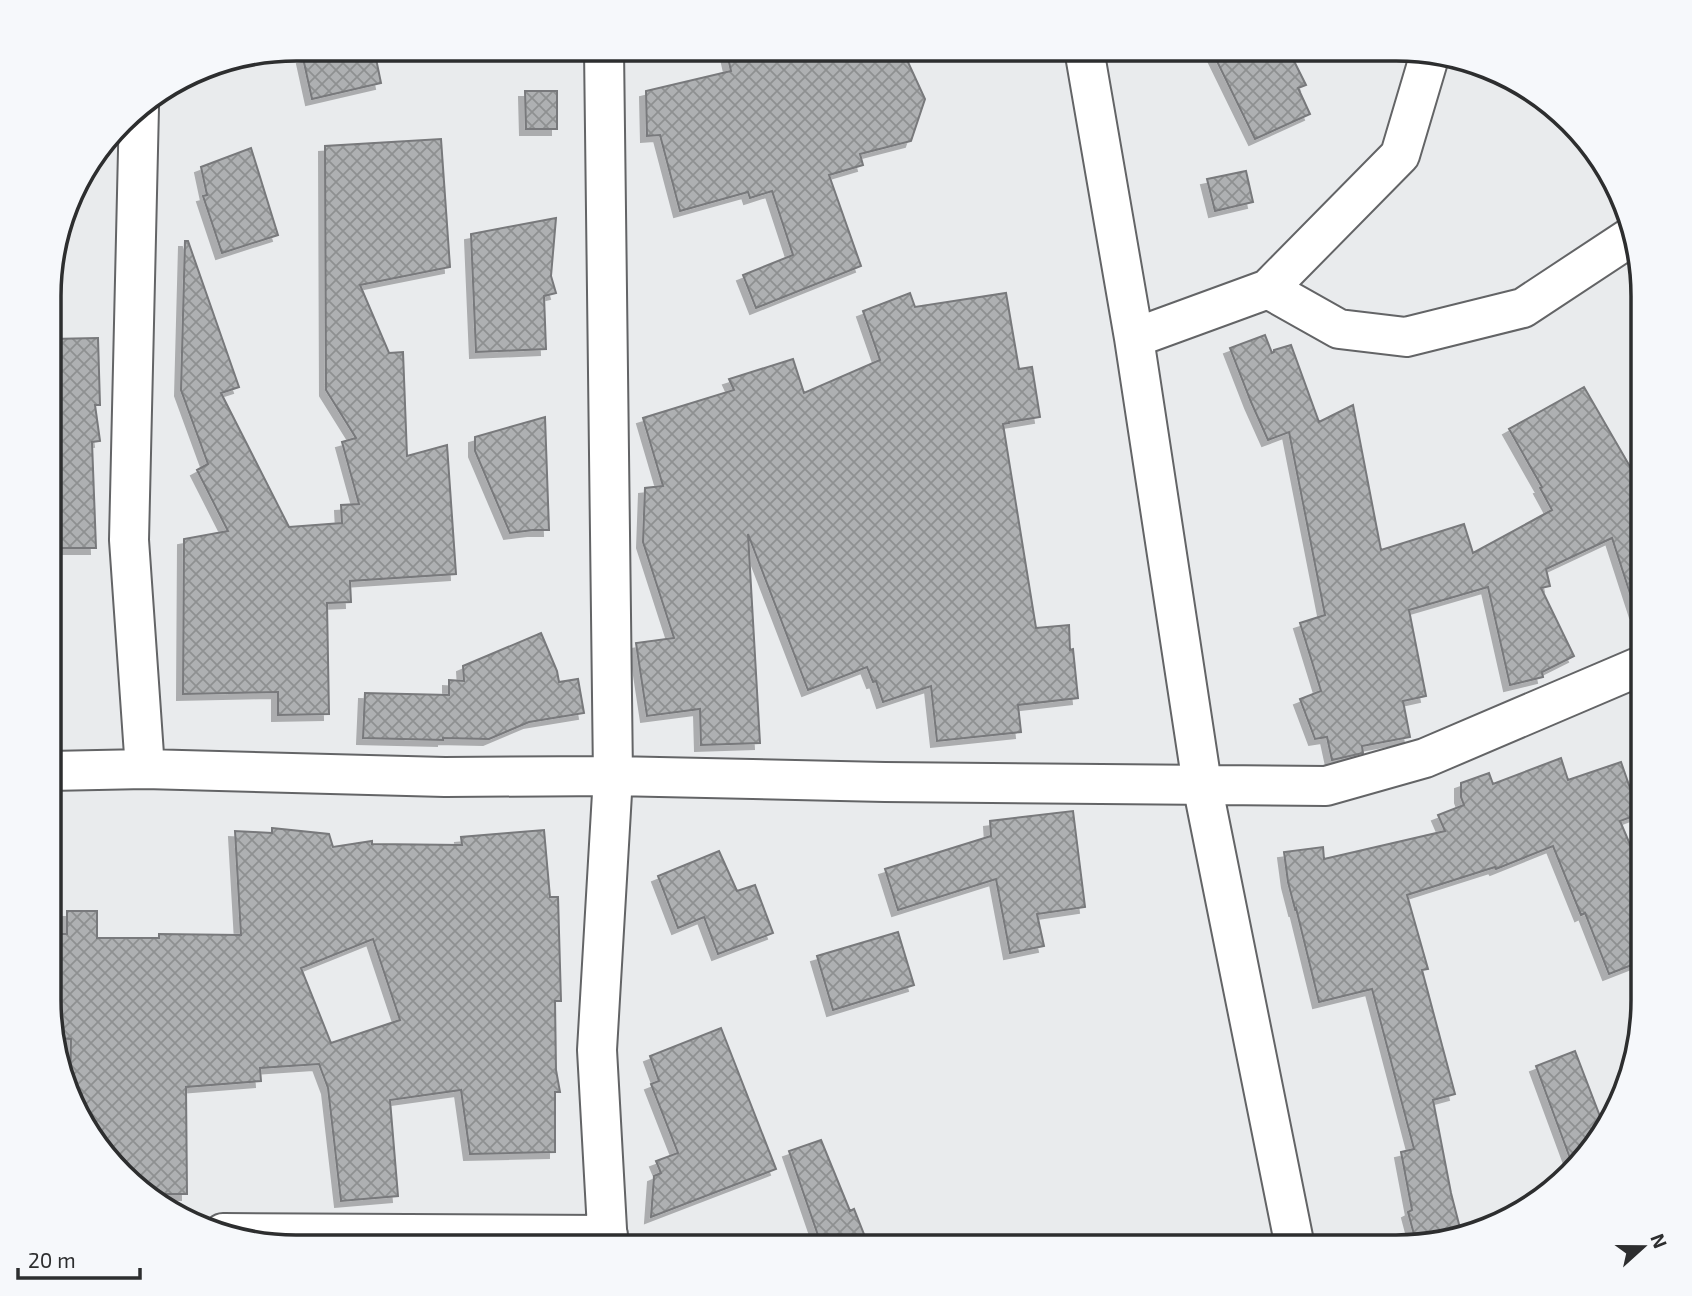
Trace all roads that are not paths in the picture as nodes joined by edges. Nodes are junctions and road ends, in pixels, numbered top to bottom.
1 (604, 62) edge
2 (1086, 62) edge
3 (1427, 63) edge
4 (139, 121) edge
5 (1624, 241) edge
6 (1268, 289) junction
7 (1134, 338) junction
8 (1630, 670) edge
9 (145, 769) junction
10 (62, 771) edge
11 (613, 776) junction
12 (1202, 784) junction
13 (608, 1234) edge
14 (1293, 1235) edge

1 - 11 street
2 - 7 street
3 - 6 street
4 - 9 street
5 - 6 street
6 - 7 street
7 - 12 street
8 - 12 street
9 - 10 street
9 - 11 street
11 - 12 street
11 - 13 street
12 - 14 street

